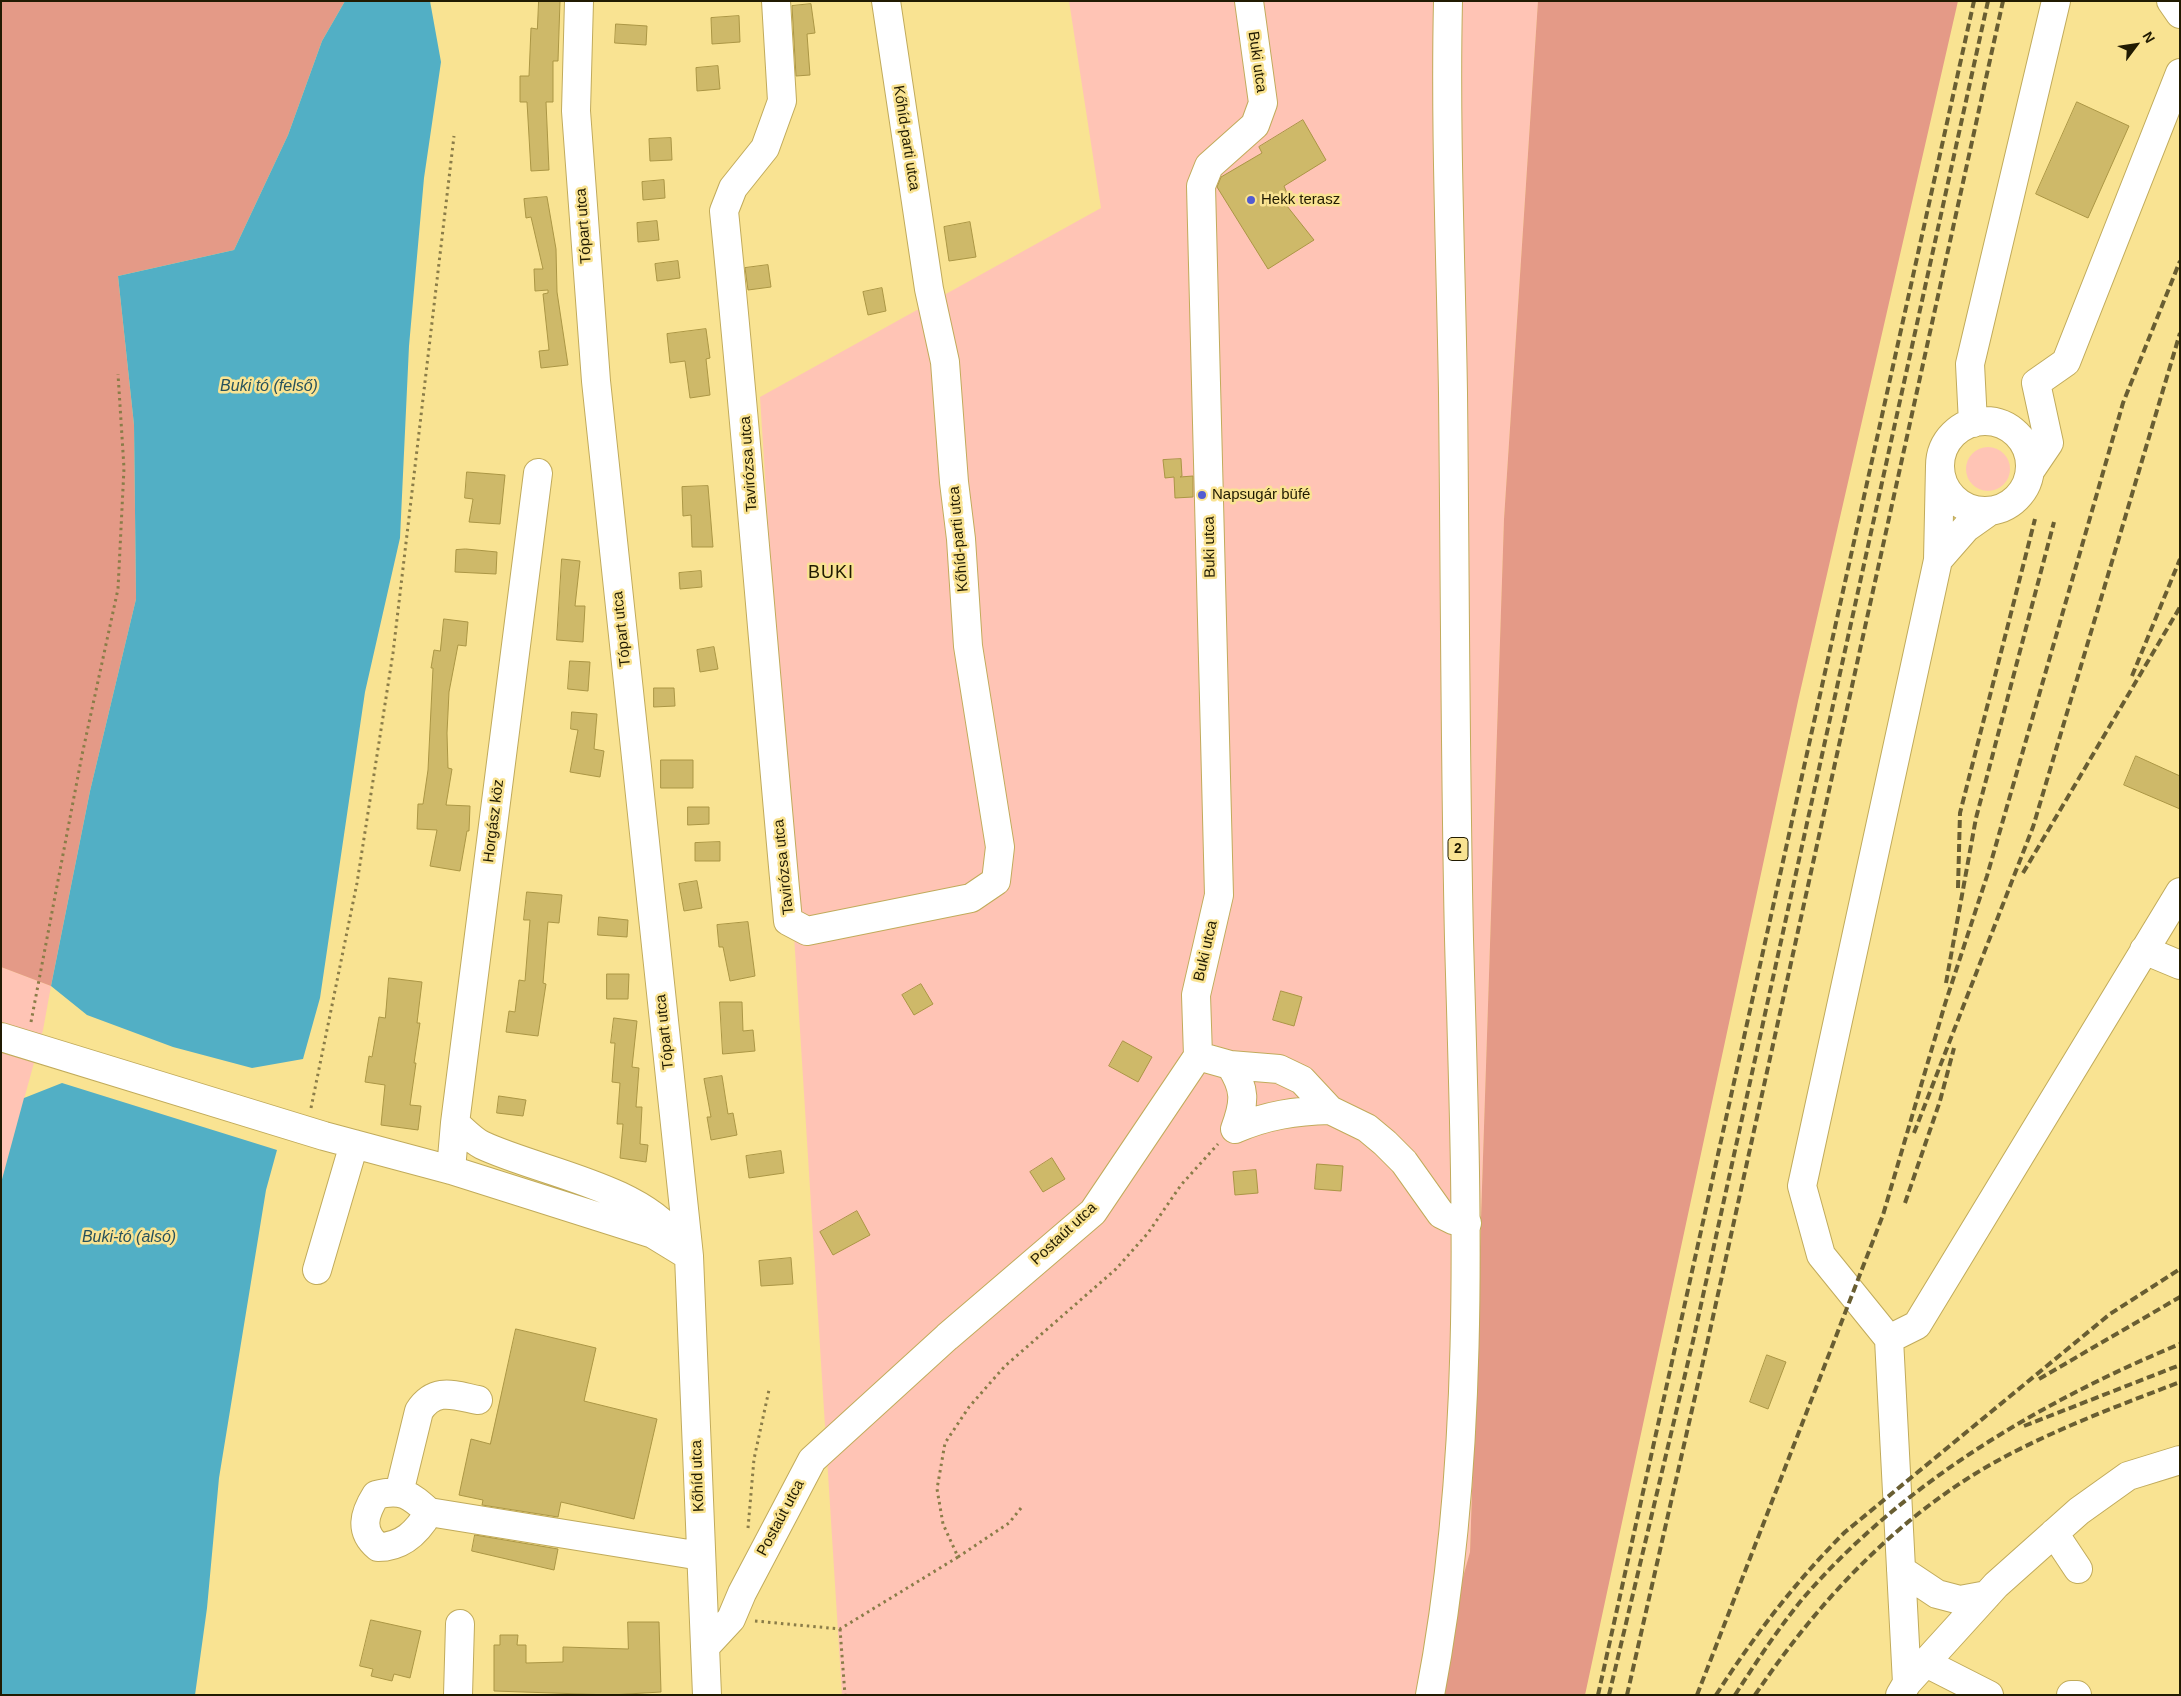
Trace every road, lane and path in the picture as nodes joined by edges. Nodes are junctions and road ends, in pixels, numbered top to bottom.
1 (579, 1) edge
2 (776, 1) edge
3 (886, 1) edge
4 (1249, 1) edge
5 (1448, 1) edge
6 (2056, 1) edge
7 (2170, 1) edge
8 (2180, 14) edge
9 (2180, 72) edge
10 (454, 136) dead end
11 (118, 374) dead end
12 (1973, 422) junction
13 (1940, 466) junction
14 (2030, 471) junction
15 (538, 473) dead end
16 (1990, 511) junction
17 (1938, 560) junction
18 (2180, 892) edge
19 (807, 931) joint
20 (2144, 950) junction
21 (2180, 966) edge
22 (35, 1002) dead end
23 (1, 1037) edge
24 (1198, 1056) junction
25 (1230, 1065) junction
26 (311, 1109) dead end
27 (1330, 1110) junction
28 (455, 1123) junction
29 (1236, 1129) junction
30 (354, 1144) junction
31 (451, 1170) junction
32 (1467, 1223) junction
33 (689, 1256) junction
34 (317, 1270) dead end
35 (1889, 1340) junction
36 (769, 1390) dead end
37 (478, 1400) dead end
38 (2180, 1460) edge
39 (399, 1493) junction
40 (1021, 1508) dead end
41 (429, 1512) junction
42 (2054, 1533) junction
43 (747, 1536) dead end
44 (701, 1556) junction
45 (958, 1557) junction
46 (2078, 1568) dead end
47 (1901, 1570) junction
48 (1987, 1595) junction
49 (731, 1619) junction
50 (460, 1624) dead end
51 (840, 1629) junction
52 (705, 1647) junction
53 (1926, 1662) junction
54 (1903, 1689) edge
55 (458, 1695) edge
56 (707, 1695) edge
57 (845, 1695) edge
58 (1430, 1695) edge
59 (1989, 1695) edge
60 (2071, 1695) edge
61 (2077, 1695) edge

1 - 33 street, Tópart utca
2 - 19 street, Tavirózsa utca
3 - 19 street, Kőhíd-parti utca
4 - 24 street, Buki utca
5 - 32 street, 2
6 - 12 street
7 - 8 street
9 - 14 street
10 - 26 path
11 - 22 path
12 - 13 street
12 - 14 street
13 - 16 street
13 - 17 street
14 - 16 street
15 - 28 street, Horgász köz
16 - 17 street
17 - 35 street
18 - 20 street
20 - 21 street
20 - 35 street
23 - 30 street
24 - 25 street
24 - 49 street, Postaút utca
25 - 27 street
25 - 29 street
27 - 29 street
27 - 32 street
28 - 31 street, Horgász köz
28 - 33 street
29 - 45 path
30 - 31 street
30 - 34 street
31 - 33 street
32 - 58 street, 2
33 - 44 street, Kőhíd utca
35 - 47 street
36 - 43 path
37 - 39 street
38 - 42 street
39 - 41 street
39 - 41 street
40 - 45 path
41 - 44 street
42 - 46 street
42 - 48 street
44 - 52 street, Kőhíd utca
45 - 51 path
47 - 48 street
47 - 54 street
48 - 53 street
49 - 51 path
49 - 52 street, Postaút utca
50 - 55 street
51 - 57 path
52 - 56 street, Kőhíd utca
53 - 54 street
53 - 59 street
60 - 61 street

